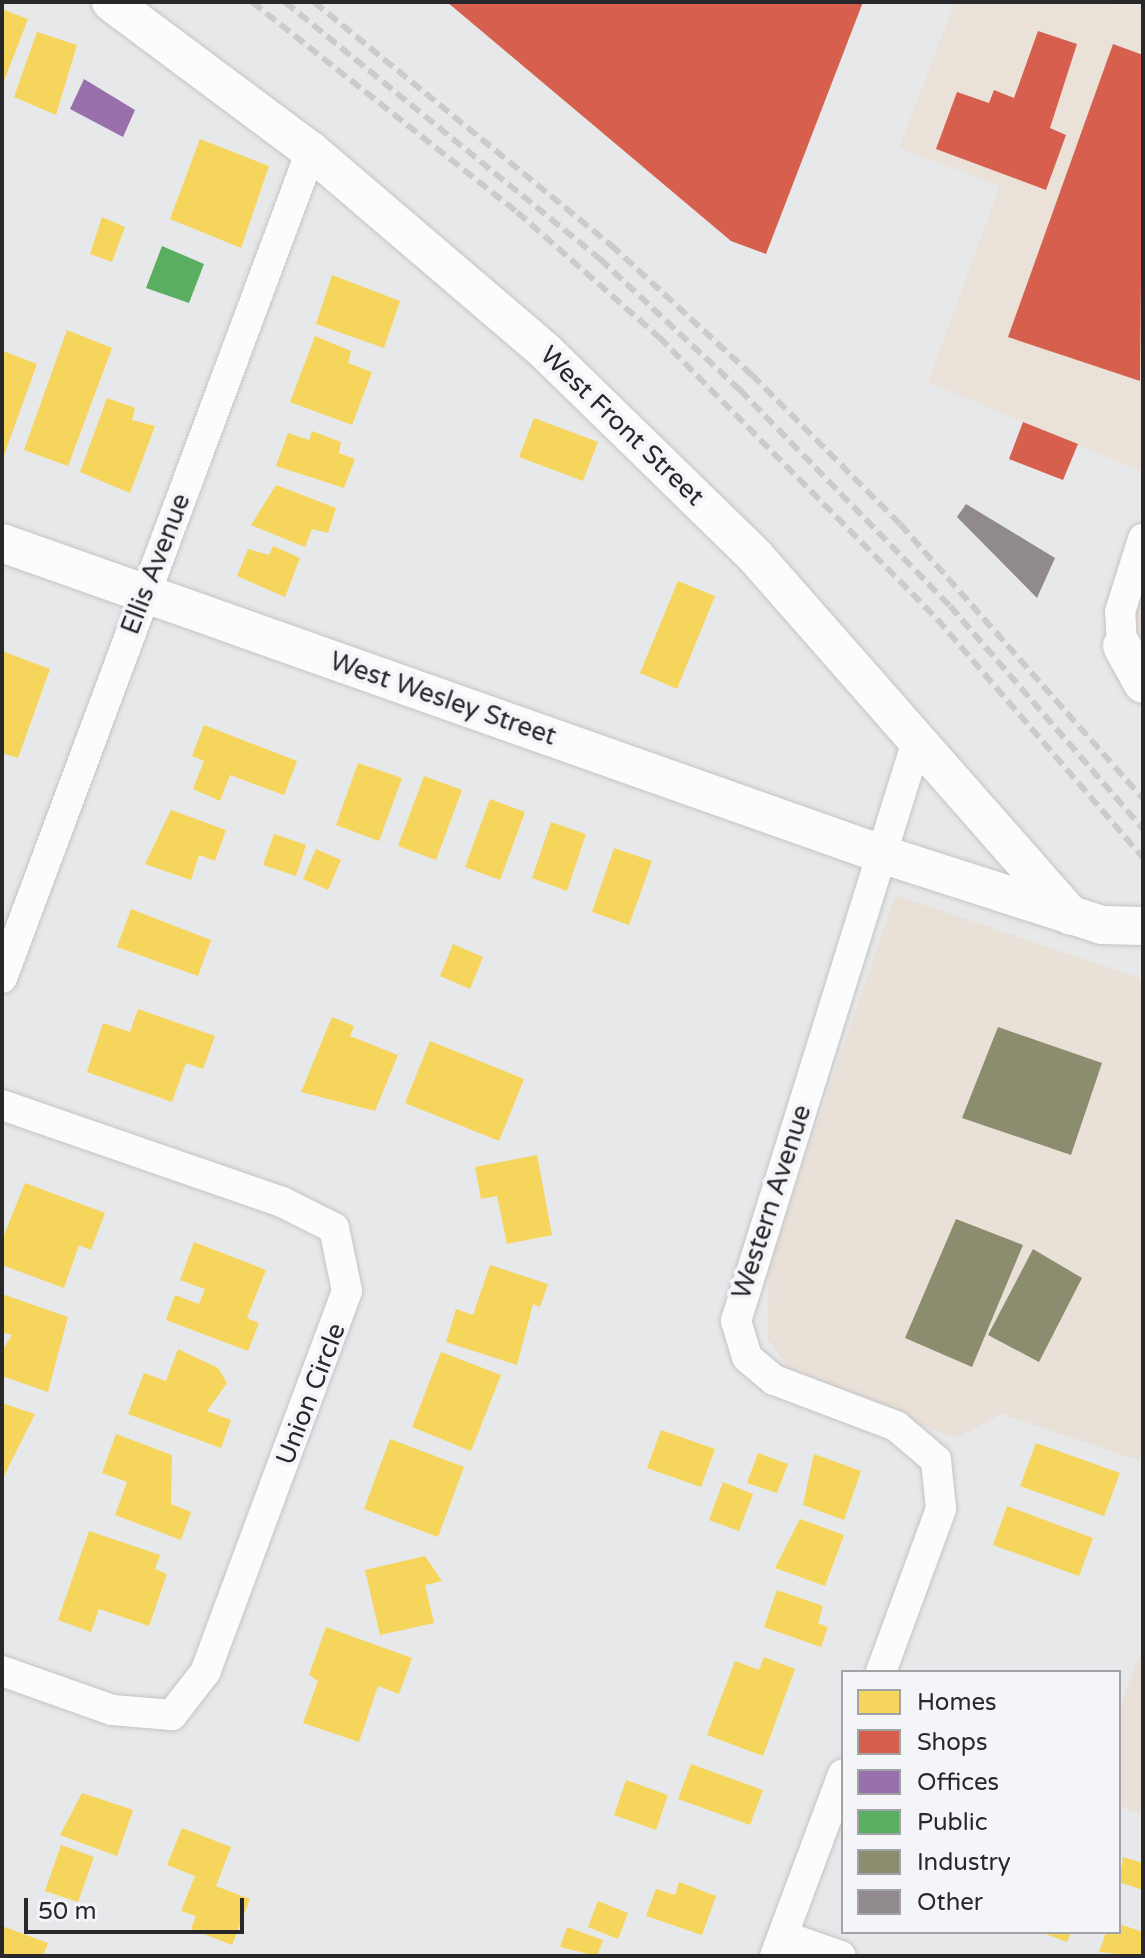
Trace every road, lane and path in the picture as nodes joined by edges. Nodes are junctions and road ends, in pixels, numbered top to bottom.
1 (111, 2) edge
2 (311, 151) junction
3 (1143, 539) edge
4 (2, 543) edge
5 (145, 594) junction
6 (1122, 646) joint
7 (1143, 684) edge
8 (917, 741) junction
9 (884, 855) junction
10 (1071, 916) junction
11 (1142, 926) edge
12 (2, 978) edge
13 (2, 1105) edge
14 (882, 1670) edge
15 (2, 1671) edge
16 (841, 1779) edge
17 (779, 1946) edge
18 (841, 1956) edge

1 - 2 street, West Front Street
2 - 5 street, Ellis Avenue
2 - 8 street, West Front Street
3 - 6 street
4 - 5 street, West Wesley Street
5 - 9 street, West Wesley Street
5 - 12 street, Ellis Avenue
6 - 7 street
8 - 9 street
8 - 10 street, West Front Street
9 - 10 street, West Wesley Street
9 - 14 street, Western Avenue
10 - 11 street, West Wesley Street
13 - 15 street, Union Circle
16 - 17 street
17 - 18 street

